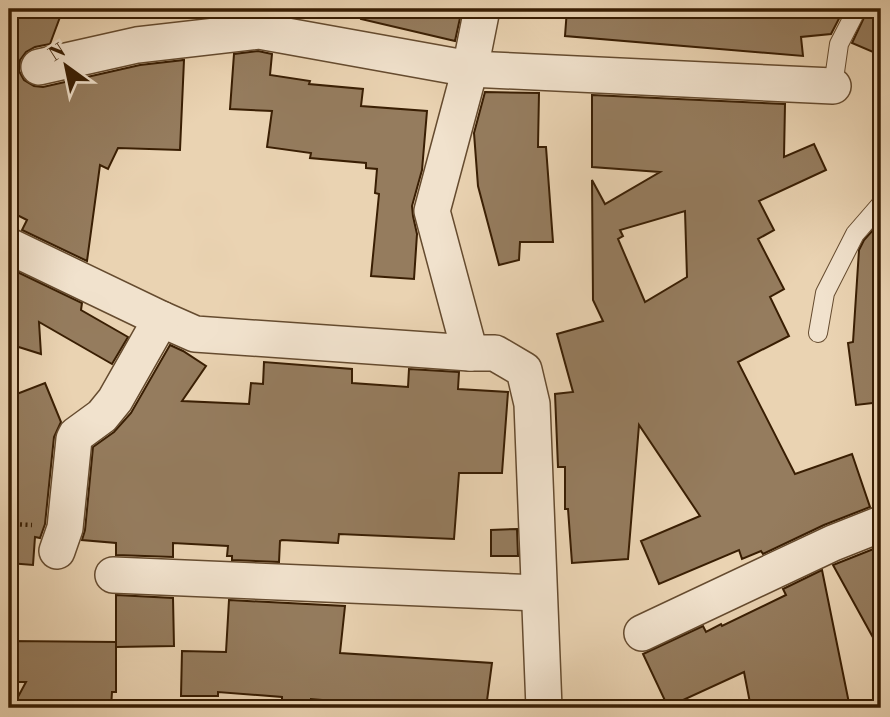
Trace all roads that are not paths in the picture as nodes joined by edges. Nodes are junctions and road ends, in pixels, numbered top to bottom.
1 (482, 9) edge
2 (857, 9) edge
3 (39, 67) dead end
4 (470, 69) junction
5 (834, 86) joint
6 (881, 204) edge
7 (9, 246) edge
8 (161, 319) junction
9 (818, 333) dead end
10 (470, 354) junction
11 (881, 524) edge
12 (57, 551) dead end
13 (113, 575) dead end
14 (538, 593) junction
15 (642, 633) dead end
16 (544, 708) edge

1 - 4 street
2 - 5 lane
3 - 4 street
4 - 5 street
4 - 10 street
6 - 9 lane
7 - 8 street
8 - 10 street
8 - 12 street
10 - 14 street
11 - 15 street
13 - 14 street
14 - 16 street

